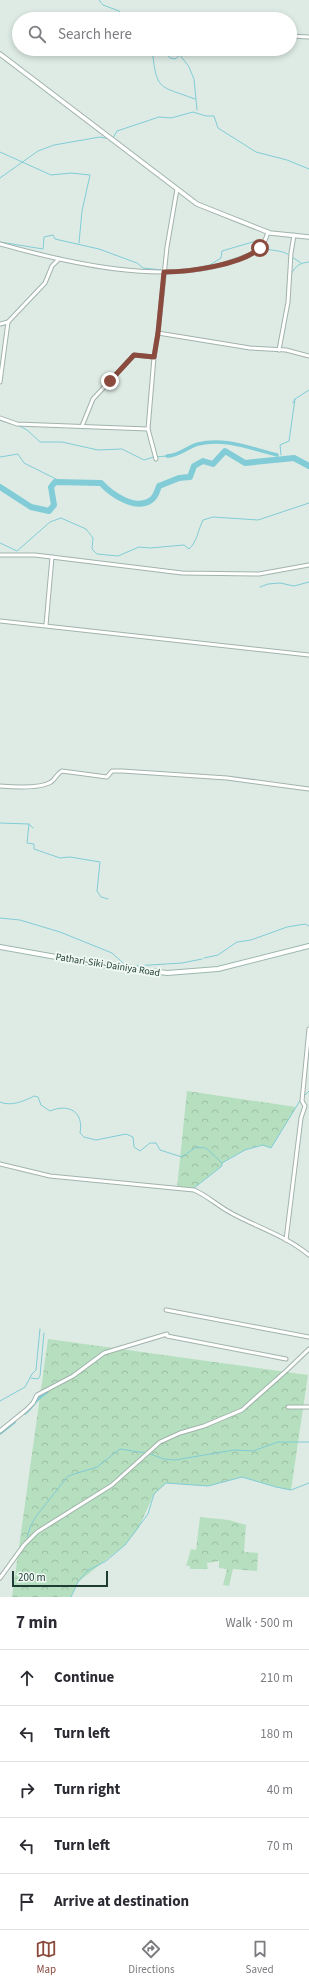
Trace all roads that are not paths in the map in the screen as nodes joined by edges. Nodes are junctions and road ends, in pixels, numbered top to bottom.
1 (297, 37) edge
2 (309, 38) edge
3 (0, 54) edge
4 (177, 189) junction
5 (268, 232) junction
6 (294, 235) junction
7 (309, 237) edge
8 (0, 244) edge
9 (59, 259) junction
10 (164, 272) junction
11 (8, 322) junction
12 (0, 324) edge
13 (158, 333) junction
14 (279, 350) junction
15 (309, 356) edge
16 (154, 357) junction
17 (0, 382) edge
18 (0, 418) edge
19 (82, 426) junction
20 (148, 429) junction
21 (156, 459) dead end
22 (0, 555) edge
23 (52, 557) junction
24 (309, 565) edge
25 (0, 621) edge
26 (46, 625) junction
27 (309, 655) edge
28 (0, 786) edge
29 (309, 789) edge
30 (309, 946) edge
31 (0, 947) edge
32 (309, 1029) edge
33 (0, 1164) edge
34 (286, 1240) junction
35 (309, 1255) edge
36 (166, 1310) dead end
37 (309, 1337) edge
38 (309, 1349) edge
39 (286, 1359) dead end
40 (309, 1407) edge
41 (288, 1408) dead end
42 (0, 1431) edge
43 (0, 1578) edge

1 - 2 street
3 - 4 street
4 - 5 street
4 - 10 street
5 - 6 street
5 - 10 street
6 - 7 street
6 - 14 street
8 - 9 street
9 - 10 street
9 - 11 street
10 - 13 street
11 - 12 street
11 - 17 street
13 - 14 street
13 - 16 street
14 - 15 street
16 - 19 street
16 - 20 street
18 - 19 street
19 - 20 street
20 - 21 street
22 - 23 street
23 - 24 street
23 - 26 street
25 - 26 street
26 - 27 street
28 - 29 street
30 - 31 main road, Pathari-Siki-Dainiya Road
32 - 34 street
33 - 34 street
34 - 35 street
36 - 37 street
38 - 43 street
39 - 42 street
40 - 41 street

